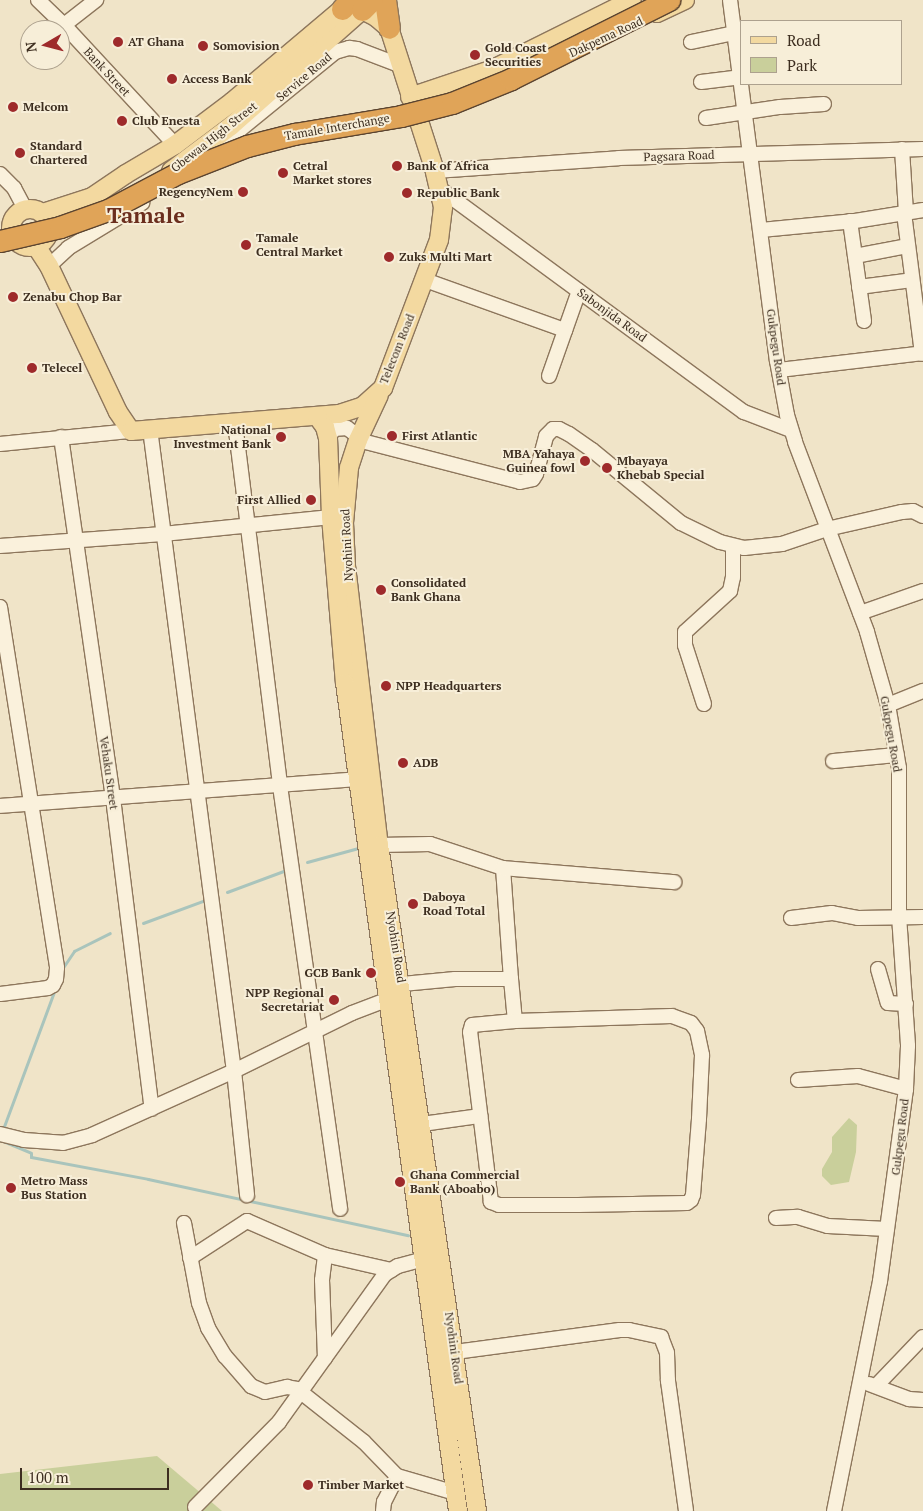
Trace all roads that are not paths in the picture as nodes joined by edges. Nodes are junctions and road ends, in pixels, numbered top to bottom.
1 (38, 0) edge
2 (96, 0) edge
3 (385, 0) edge
4 (632, 0) edge
5 (641, 0) edge
6 (669, 0) edge
7 (685, 0) edge
8 (730, 0) edge
9 (357, 5) edge
10 (59, 20) edge
11 (70, 20) edge
12 (389, 28) junction
13 (70, 31) edge
14 (734, 33) junction
15 (692, 42) dead end
16 (399, 65) junction
17 (740, 77) joint
18 (701, 82) dead end
19 (741, 85) edge
20 (410, 96) junction
21 (824, 104) dead end
22 (745, 112) junction
23 (706, 118) dead end
24 (419, 125) junction
25 (175, 145) junction
26 (923, 148) edge
27 (902, 149) junction
28 (751, 153) junction
29 (435, 171) junction
30 (0, 174) edge
31 (440, 189) junction
32 (923, 210) edge
33 (905, 212) junction
34 (43, 214) junction
35 (9, 219) edge
36 (850, 221) junction
37 (761, 230) junction
38 (26, 242) edge
39 (908, 246) junction
40 (0, 247) edge
41 (855, 256) junction
42 (50, 266) junction
43 (915, 279) edge
44 (425, 280) junction
45 (859, 288) junction
46 (579, 291) junction
47 (864, 321) dead end
48 (565, 330) junction
49 (923, 353) edge
50 (779, 370) junction
51 (549, 376) dead end
52 (383, 388) junction
53 (317, 416) junction
54 (235, 423) junction
55 (150, 429) junction
56 (790, 430) junction
57 (131, 431) junction
58 (62, 437) junction
59 (328, 438) junction
60 (358, 440) junction
61 (0, 444) edge
62 (923, 516) edge
63 (331, 517) junction
64 (248, 525) junction
65 (827, 529) junction
66 (163, 534) junction
67 (77, 540) junction
68 (0, 546) edge
69 (733, 546) junction
70 (923, 591) edge
71 (0, 607) edge
72 (860, 613) junction
73 (3, 655) edge
74 (923, 691) edge
75 (704, 704) dead end
76 (888, 705) junction
77 (897, 755) junction
78 (833, 761) dead end
79 (357, 779) junction
80 (280, 786) junction
81 (198, 791) junction
82 (113, 798) junction
83 (30, 804) junction
84 (0, 806) edge
85 (379, 845) junction
86 (503, 868) junction
87 (674, 882) dead end
88 (900, 916) junction
89 (923, 917) edge
90 (791, 918) dead end
91 (878, 969) dead end
92 (511, 979) junction
93 (402, 984) junction
94 (0, 994) edge
95 (388, 999) junction
96 (906, 1004) junction
97 (514, 1021) junction
98 (315, 1033) junction
99 (234, 1071) junction
100 (798, 1080) dead end
101 (906, 1089) junction
102 (152, 1109) junction
103 (480, 1116) junction
104 (422, 1124) junction
105 (0, 1134) edge
106 (247, 1195) dead end
107 (340, 1209) dead end
108 (776, 1218) dead end
109 (184, 1224) dead end
110 (887, 1229) junction
111 (325, 1255) junction
112 (190, 1258) junction
113 (425, 1259) junction
114 (390, 1270) junction
115 (923, 1337) edge
116 (454, 1352) junction
117 (324, 1358) junction
118 (861, 1380) junction
119 (876, 1386) junction
120 (302, 1392) junction
121 (923, 1400) edge
122 (397, 1476) junction
123 (455, 1493) junction
124 (195, 1506) dead end
125 (383, 1511) edge
126 (458, 1511) edge
127 (477, 1511) edge
128 (686, 1511) edge
129 (834, 1511) edge

1 - 10 street, Bank Street
2 - 11 street
3 - 12 highway
4 - 20 main road, Dakpema Road
5 - 35 highway, Tamale Interchange
6 - 38 highway, Tamale Interchange, bridge
7 - 24 main road, Dakpema Road
8 - 14 street, Gukpegu Road
9 - 12 main road
9 - 25 main road, Gbewaa High Street
9 - 38 main road, Gbewaa High Street
12 - 16 main road, Telecom Road
13 - 25 street, Bank Street
14 - 15 street
14 - 17 street, Gukpegu Road
16 - 20 main road, Telecom Road
16 - 42 street, Service Road
17 - 18 street
19 - 22 street, Gukpegu Road
20 - 24 main road, Telecom Road
21 - 22 street
22 - 23 street
22 - 28 street, Gukpegu Road
24 - 29 main road, Telecom Road
25 - 34 main road, Gbewaa High Street
26 - 27 street, Pagsara Road
27 - 28 street, Pagsara Road
27 - 33 street
28 - 29 street, Pagsara Road
28 - 37 street, Gukpegu Road
29 - 31 main road, Telecom Road
30 - 35 street
31 - 44 main road, Telecom Road
31 - 46 street, Sabonjida Road
32 - 33 street
33 - 36 street
33 - 39 street
34 - 35 main road
34 - 38 main road
35 - 38 main road
36 - 37 street
36 - 41 street
37 - 50 street, Gukpegu Road
38 - 40 main road, Gbewaa High Street
38 - 42 main road
39 - 41 street
39 - 43 street
41 - 45 street
42 - 57 main road
43 - 45 street
43 - 49 street
44 - 48 street
44 - 52 main road, Telecom Road
45 - 47 street
46 - 48 street
46 - 56 street, Sabonjida Road
48 - 51 street
49 - 50 street
50 - 56 street, Gukpegu Road
52 - 53 main road, Telecom Road
52 - 60 main road, Nyohini Road
53 - 54 main road, Telecom Road
53 - 59 main road, Nyohini Road
54 - 55 main road, Telecom Road
54 - 64 street
55 - 57 main road, Telecom Road
55 - 66 street
56 - 65 street, Gukpegu Road
57 - 58 street
58 - 61 street
58 - 67 street, Vehaku Street
59 - 60 street
59 - 63 main road, Nyohini Road
60 - 69 street
60 - 85 main road, Nyohini Road
62 - 65 street
63 - 64 street
63 - 79 main road, Nyohini Road
64 - 66 street
64 - 80 street
65 - 69 street
65 - 72 street, Gukpegu Road
66 - 67 street
66 - 81 street
67 - 68 street
67 - 82 street, Vehaku Street
69 - 75 street
70 - 72 street
71 - 73 street
72 - 76 street, Gukpegu Road
73 - 83 street
74 - 76 street
76 - 77 street, Gukpegu Road
77 - 78 street
77 - 88 street, Gukpegu Road
79 - 80 street
79 - 95 main road, Nyohini Road
80 - 81 street
80 - 98 street
81 - 82 street
81 - 99 street
82 - 83 street
82 - 102 street, Vehaku Street
83 - 84 street
83 - 94 street
85 - 86 street
85 - 93 main road, Nyohini Road
86 - 87 street
86 - 92 street
88 - 89 street
88 - 90 street
88 - 96 street, Gukpegu Road
91 - 96 street
92 - 93 street
92 - 97 street
93 - 104 main road, Nyohini Road
95 - 98 street
95 - 113 main road, Nyohini Road
96 - 101 street, Gukpegu Road
97 - 103 street
97 - 103 street
98 - 99 street
98 - 107 street
99 - 102 street
99 - 106 street
100 - 101 street
101 - 110 street, Gukpegu Road
102 - 105 street
103 - 104 street
104 - 116 main road, Nyohini Road
108 - 110 street
109 - 112 street
110 - 118 street, Gukpegu Road
111 - 112 street
111 - 114 street
111 - 117 street
112 - 120 street
113 - 114 street
113 - 123 main road, Nyohini Road
114 - 117 street
115 - 119 street
116 - 127 main road, Nyohini Road
116 - 128 street
117 - 120 street
118 - 119 street
118 - 129 street, Gukpegu Road
119 - 121 street
120 - 122 street
120 - 124 street
122 - 123 street
122 - 125 street
123 - 126 main road, Nyohini Road

